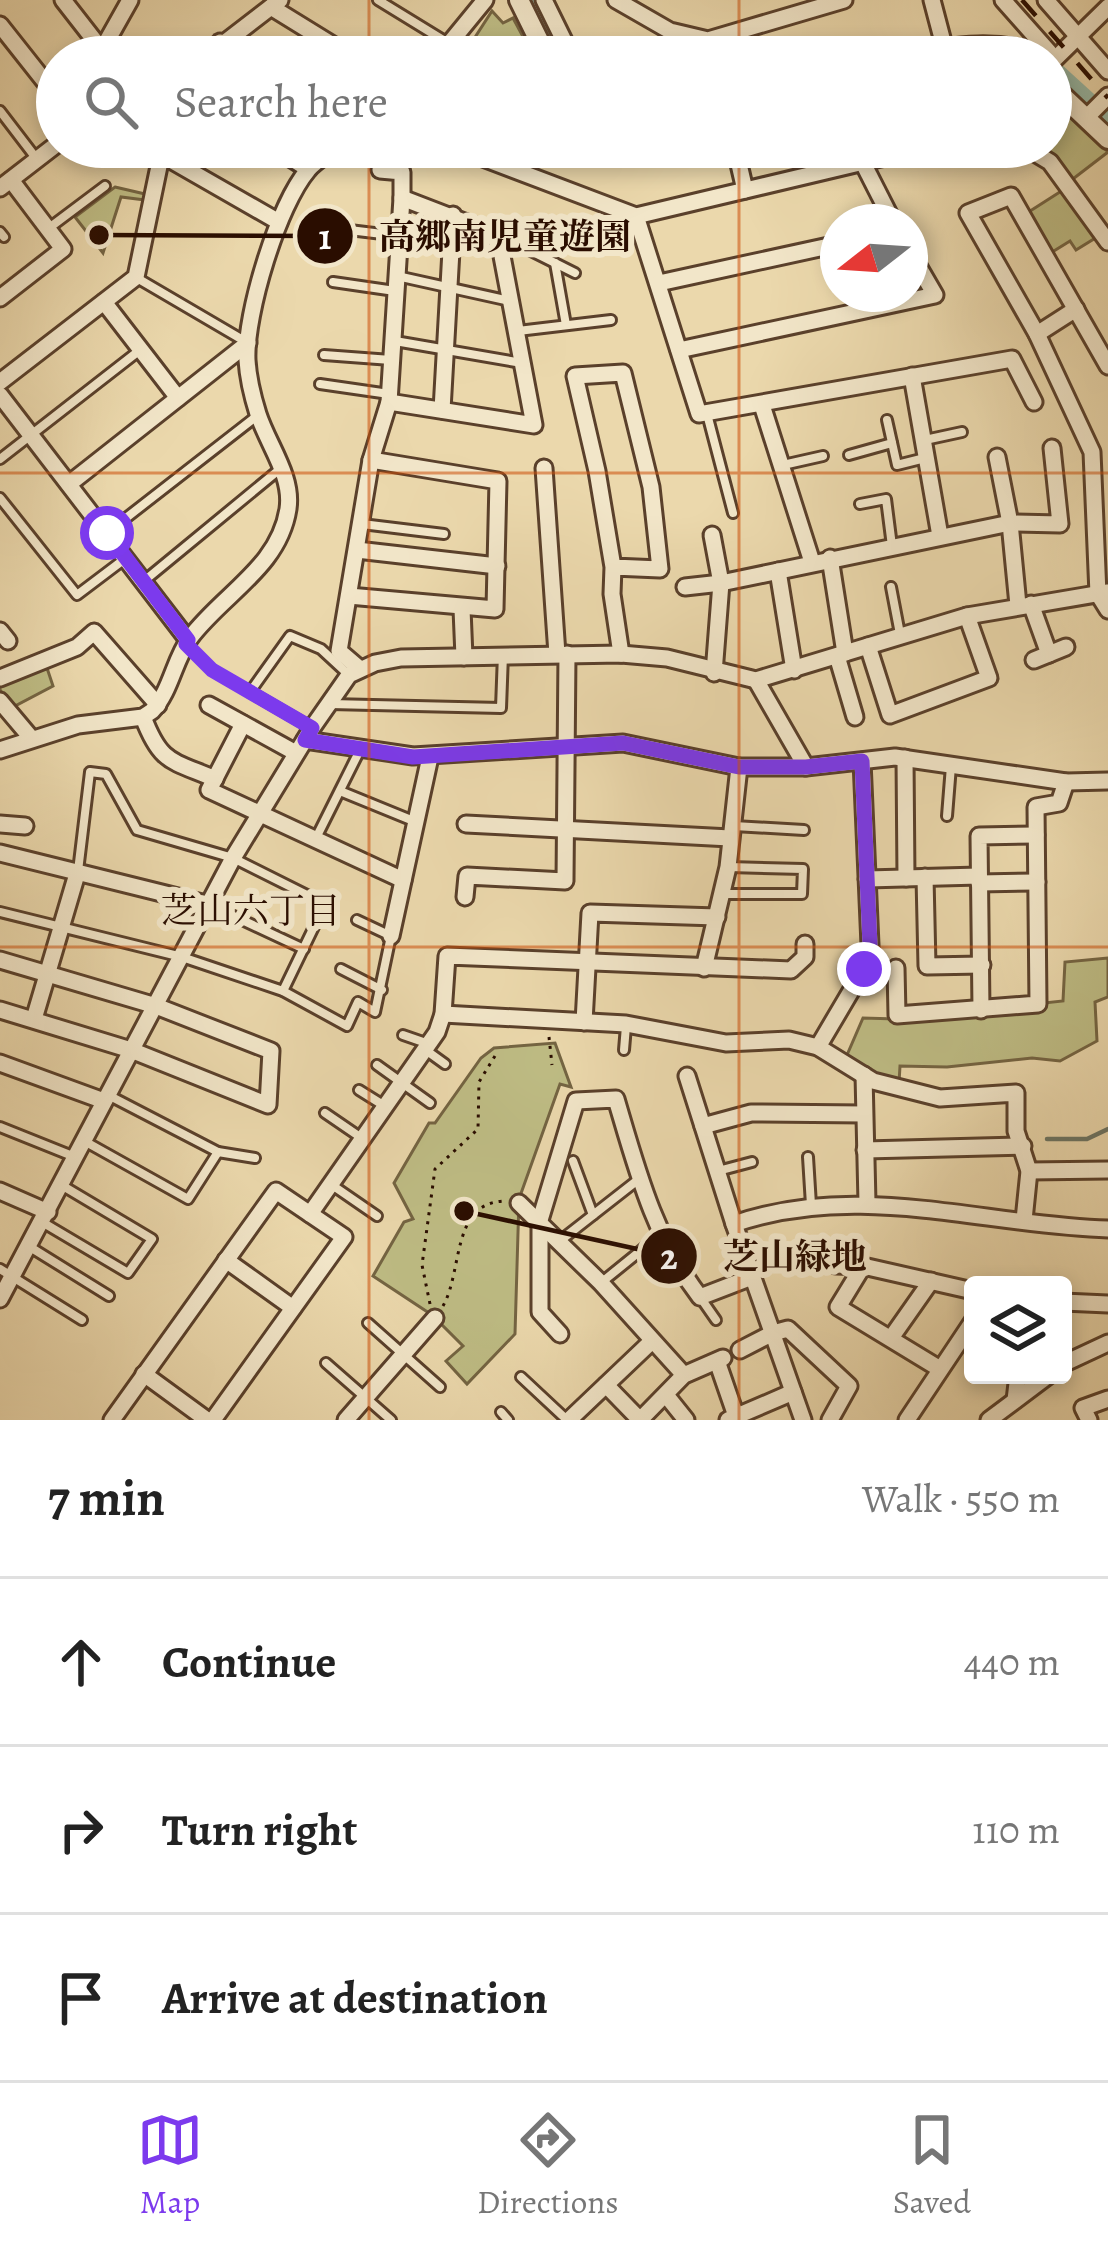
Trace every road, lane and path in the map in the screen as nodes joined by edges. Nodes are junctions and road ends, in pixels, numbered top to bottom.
1 (64, 0) edge
2 (130, 0) edge
3 (378, 0) edge
4 (485, 0) edge
5 (519, 0) edge
6 (544, 0) edge
7 (616, 0) edge
8 (844, 0) edge
9 (932, 0) edge
10 (1003, 0) edge
11 (1046, 0) edge
12 (275, 3) edge
13 (1108, 7) edge
14 (0, 25) edge
15 (88, 36) edge
16 (110, 36) edge
17 (230, 36) edge
18 (322, 36) edge
19 (436, 36) edge
20 (456, 36) edge
21 (537, 36) edge
22 (562, 36) edge
23 (682, 36) edge
24 (744, 36) edge
25 (942, 36) edge
26 (1035, 36) edge
27 (1078, 38) junction
28 (1072, 43) edge
29 (36, 71) edge
30 (1108, 71) edge
31 (1096, 108) edge
32 (0, 111) edge
33 (1108, 140) edge
34 (36, 158) edge
35 (36, 160) edge
36 (159, 168) edge
37 (191, 168) edge
38 (305, 168) edge
39 (311, 168) edge
40 (510, 168) edge
41 (740, 168) edge
42 (841, 168) edge
43 (866, 168) edge
44 (1054, 168) edge
45 (308, 170) junction
46 (380, 170) dead end
47 (515, 170) joint
48 (3, 185) edge
49 (105, 186) dead end
50 (745, 190) junction
51 (402, 198) junction
52 (884, 204) edge
53 (452, 215) junction
54 (636, 215) junction
55 (279, 222) junction
56 (48, 229) junction
57 (340, 229) dead end
58 (498, 235) junction
59 (399, 236) junction
60 (1108, 242) edge
61 (820, 248) edge
62 (555, 263) junction
63 (574, 273) dead end
64 (136, 278) junction
65 (333, 282) dead end
66 (658, 283) junction
67 (397, 284) junction
68 (449, 286) junction
69 (0, 298) edge
70 (512, 301) junction
71 (104, 302) junction
72 (1076, 309) junction
73 (859, 312) edge
74 (611, 320) dead end
75 (566, 326) junction
76 (518, 331) junction
77 (1037, 334) junction
78 (394, 340) junction
79 (248, 343) junction
80 (445, 349) junction
81 (140, 350) junction
82 (679, 350) junction
83 (324, 355) dead end
84 (392, 360) junction
85 (524, 363) junction
86 (1108, 366) edge
87 (912, 376) junction
88 (0, 382) edge
89 (320, 383) dead end
90 (0, 395) edge
91 (178, 398) junction
92 (389, 398) junction
93 (1034, 402) dead end
94 (762, 405) junction
95 (442, 410) junction
96 (706, 412) junction
97 (258, 415) junction
98 (887, 420) dead end
99 (962, 432) dead end
100 (31, 435) junction
101 (892, 443) junction
102 (1052, 448) dead end
103 (925, 449) junction
104 (1100, 451) edge
105 (849, 455) dead end
106 (824, 456) dead end
107 (997, 457) dead end
108 (0, 459) edge
109 (371, 460) junction
110 (781, 465) junction
111 (281, 468) junction
112 (544, 468) dead end
113 (69, 484) junction
114 (0, 499) edge
115 (860, 504) dead end
116 (733, 513) dead end
117 (1010, 523) junction
118 (361, 524) junction
119 (107, 533) junction
120 (444, 534) dead end
121 (712, 535) dead end
122 (940, 536) junction
123 (892, 546) junction
124 (357, 550) junction
125 (126, 558) junction
126 (830, 558) junction
127 (812, 562) junction
128 (496, 566) junction
129 (613, 567) junction
130 (778, 571) junction
131 (144, 580) junction
132 (721, 583) junction
133 (685, 586) dead end
134 (891, 587) dead end
135 (1103, 593) edge
136 (350, 596) junction
137 (1024, 604) junction
138 (462, 608) junction
139 (1108, 610) edge
140 (967, 616) junction
141 (901, 636) junction
142 (187, 642) junction
143 (868, 646) junction
144 (1066, 647) dead end
145 (562, 654) junction
146 (621, 654) junction
147 (841, 654) junction
148 (503, 655) junction
149 (464, 657) junction
150 (794, 670) junction
151 (354, 672) junction
152 (714, 673) junction
153 (0, 678) edge
154 (756, 680) junction
155 (250, 692) junction
156 (0, 701) edge
157 (328, 704) junction
158 (158, 705) junction
159 (209, 705) dead end
160 (143, 717) junction
161 (855, 717) dead end
162 (244, 724) junction
163 (32, 739) junction
164 (304, 740) junction
165 (564, 744) junction
166 (0, 750) edge
167 (360, 750) junction
168 (430, 757) junction
169 (905, 758) junction
170 (862, 761) junction
171 (952, 766) junction
172 (739, 767) junction
173 (806, 767) junction
174 (215, 779) junction
175 (1108, 781) edge
176 (1066, 782) junction
177 (340, 790) junction
178 (259, 813) junction
179 (947, 816) dead end
180 (416, 822) junction
181 (0, 824) edge
182 (466, 824) dead end
183 (25, 826) dead end
184 (565, 830) junction
185 (804, 830) dead end
186 (731, 832) junction
187 (1036, 835) junction
188 (315, 839) junction
189 (0, 853) edge
190 (233, 858) junction
191 (728, 867) junction
192 (77, 874) junction
193 (926, 877) junction
194 (906, 878) junction
195 (867, 879) junction
196 (979, 879) junction
197 (403, 880) junction
198 (1037, 882) junction
199 (723, 894) junction
200 (465, 897) dead end
201 (210, 905) junction
202 (0, 912) edge
203 (717, 917) junction
204 (357, 920) dead end
205 (62, 927) junction
206 (391, 936) junction
207 (805, 944) dead end
208 (304, 949) junction
209 (182, 956) junction
210 (0, 960) edge
211 (587, 964) junction
212 (982, 965) junction
213 (704, 968) junction
214 (896, 968) dead end
215 (341, 969) dead end
216 (48, 975) junction
217 (382, 990) junction
218 (283, 991) junction
219 (156, 1006) junction
220 (0, 1010) edge
221 (981, 1010) junction
222 (443, 1014) junction
223 (34, 1019) junction
224 (550, 1021) junction
225 (584, 1022) junction
226 (626, 1024) junction
227 (403, 1035) dead end
228 (427, 1047) junction
229 (818, 1047) junction
230 (131, 1050) junction
231 (624, 1050) dead end
232 (498, 1051) dead end
233 (0, 1063) edge
234 (377, 1064) dead end
235 (445, 1064) dead end
236 (552, 1065) dead end
237 (864, 1075) junction
238 (687, 1076) dead end
239 (402, 1083) junction
240 (359, 1090) dead end
241 (106, 1098) junction
242 (430, 1103) dead end
243 (386, 1107) junction
244 (325, 1113) dead end
245 (864, 1114) junction
246 (703, 1126) junction
247 (0, 1127) edge
248 (363, 1139) junction
249 (85, 1141) junction
250 (1023, 1146) junction
251 (865, 1150) junction
252 (218, 1152) junction
253 (76, 1157) junction
254 (808, 1157) dead end
255 (255, 1158) dead end
256 (573, 1161) dead end
257 (752, 1162) dead end
258 (1108, 1170) edge
259 (717, 1172) junction
260 (1029, 1172) junction
261 (639, 1179) junction
262 (62, 1185) junction
263 (332, 1185) junction
264 (0, 1191) edge
265 (519, 1202) joint
266 (867, 1203) junction
267 (812, 1205) junction
268 (310, 1214) junction
269 (593, 1215) junction
270 (376, 1216) dead end
271 (45, 1217) junction
272 (540, 1220) junction
273 (1024, 1220) junction
274 (734, 1224) junction
275 (1108, 1228) edge
276 (660, 1235) junction
277 (560, 1241) junction
278 (30, 1247) junction
279 (226, 1260) junction
280 (836, 1264) dead end
281 (863, 1266) junction
282 (7, 1272) edge
283 (752, 1277) junction
284 (931, 1281) junction
285 (601, 1283) junction
286 (964, 1289) edge
287 (110, 1296) dead end
288 (700, 1297) junction
289 (0, 1299) edge
290 (1072, 1302) edge
291 (1108, 1304) edge
292 (293, 1308) junction
293 (435, 1318) junction
294 (82, 1320) dead end
295 (716, 1320) dead end
296 (368, 1322) dead end
297 (773, 1333) junction
298 (560, 1334) dead end
299 (964, 1334) edge
300 (891, 1339) junction
301 (652, 1341) junction
302 (1108, 1343) edge
303 (740, 1350) dead end
304 (404, 1354) junction
305 (1072, 1360) edge
306 (326, 1363) dead end
307 (940, 1369) junction
308 (144, 1375) junction
309 (685, 1375) junction
310 (521, 1377) dead end
311 (606, 1384) junction
312 (1017, 1384) edge
313 (1036, 1384) edge
314 (440, 1387) dead end
315 (793, 1392) junction
316 (666, 1395) junction
317 (364, 1397) junction
318 (1108, 1399) edge
319 (1016, 1400) junction
320 (732, 1418) edge
321 (112, 1420) edge
322 (210, 1420) edge
323 (346, 1420) edge
324 (392, 1420) edge
325 (568, 1420) edge
326 (686, 1420) edge
327 (803, 1420) edge
328 (830, 1420) edge
329 (907, 1420) edge
330 (989, 1420) edge
331 (1089, 1420) edge

1 - 15 street
2 - 16 street
3 - 19 lane
4 - 20 street
5 - 21 street
6 - 22 street
7 - 23 street
8 - 24 street
9 - 25 street
10 - 26 street
11 - 27 street
12 - 17 street
12 - 18 street
13 - 27 street
14 - 29 street
27 - 28 street
27 - 30 street
31 - 33 street
32 - 34 lane
35 - 48 street
36 - 64 street
37 - 55 street
38 - 45 street
39 - 45 street
40 - 47 street
41 - 50 street
42 - 50 street
43 - 52 street
44 - 60 street
45 - 55 street
46 - 51 street
47 - 54 street
48 - 56 street
49 - 56 lane
50 - 54 street
51 - 53 street
51 - 59 street
53 - 58 street
53 - 68 street
54 - 66 street
55 - 79 street
56 - 69 street
57 - 59 lane
58 - 62 lane
58 - 70 street
59 - 67 street
61 - 66 street
62 - 63 lane
62 - 75 lane
64 - 71 street
64 - 79 lane
65 - 67 lane
66 - 82 street
67 - 68 lane
67 - 78 street
68 - 70 lane
68 - 80 street
70 - 76 street
71 - 81 street
71 - 88 street
72 - 77 street
72 - 77 street
72 - 86 street
73 - 82 street
74 - 75 lane
75 - 76 lane
76 - 85 street
77 - 104 street
78 - 80 lane
78 - 84 street
79 - 91 street
79 - 97 street
80 - 85 lane
80 - 95 street
81 - 91 street
81 - 100 lane
82 - 96 street
83 - 84 lane
84 - 92 street
85 - 95 street
87 - 93 street
87 - 94 street
87 - 103 street
89 - 92 lane
90 - 100 street
91 - 113 street
92 - 95 street
92 - 109 street
94 - 96 street
94 - 110 street
96 - 116 lane
97 - 111 street
97 - 119 lane
98 - 101 lane
99 - 103 lane
100 - 108 lane
100 - 113 street
101 - 103 lane
101 - 105 lane
102 - 117 street
103 - 122 street
104 - 135 street
106 - 110 lane
107 - 117 street
109 - 118 street
109 - 128 street
110 - 127 street
111 - 131 lane
111 - 142 street
112 - 145 street
113 - 119 street
114 - 125 lane
115 - 123 lane
117 - 122 street
117 - 137 street
118 - 120 lane
118 - 124 street
119 - 125 street
121 - 132 street
122 - 123 street
123 - 126 street
124 - 128 street
124 - 136 street
125 - 131 street
126 - 127 street
126 - 147 street
127 - 130 street
128 - 138 street
129 - 129 street
129 - 146 street
130 - 132 street
130 - 150 street
131 - 142 street
132 - 133 street
132 - 152 street
134 - 141 lane
135 - 137 street
135 - 139 street
136 - 138 street
136 - 151 street
137 - 140 street
137 - 144 street
138 - 149 street
140 - 141 street
140 - 143 street
141 - 143 street
142 - 155 path
142 - 158 street
143 - 147 street
145 - 146 street
145 - 148 street
145 - 165 street
146 - 152 street
147 - 150 street
147 - 161 street
148 - 149 street
148 - 157 lane
149 - 151 street
150 - 154 street
151 - 155 lane
151 - 157 street
152 - 154 street
153 - 158 street
154 - 173 street
155 - 164 lane
156 - 163 street
157 - 164 street
158 - 160 street
159 - 162 street
160 - 163 street
160 - 174 street
162 - 164 street
162 - 174 street
163 - 166 street
164 - 167 street
164 - 178 street
165 - 168 street
165 - 172 street
165 - 184 street
167 - 168 street
167 - 177 lane
168 - 180 street
169 - 170 street
169 - 171 street
169 - 194 street
170 - 173 street
170 - 195 street
171 - 176 street
171 - 179 lane
172 - 173 street
172 - 186 street
174 - 178 street
175 - 176 street
176 - 187 street
177 - 180 lane
177 - 188 lane
178 - 188 street
178 - 190 street
180 - 197 street
181 - 183 street
182 - 184 street
184 - 186 street
184 - 200 street
185 - 186 lane
186 - 191 street
187 - 196 street
187 - 198 street
188 - 197 street
189 - 192 street
190 - 192 lane
190 - 201 street
190 - 208 lane
191 - 199 street
191 - 199 lane
192 - 201 street
192 - 205 street
193 - 194 street
193 - 196 street
193 - 212 street
194 - 195 street
195 - 229 street
196 - 198 street
196 - 212 street
197 - 206 street
198 - 221 street
199 - 203 street
201 - 208 lane
201 - 209 street
202 - 205 lane
203 - 211 street
203 - 213 street
204 - 206 lane
205 - 209 lane
205 - 216 street
206 - 217 lane
207 - 213 street
208 - 218 lane
209 - 218 lane
209 - 219 street
210 - 216 street
211 - 213 street
211 - 222 street
211 - 225 street
212 - 221 street
214 - 221 street
215 - 217 lane
216 - 219 street
216 - 223 street
217 - 218 lane
219 - 230 street
219 - 230 street
220 - 223 street
222 - 224 street
222 - 228 street
223 - 230 street
224 - 225 street
224 - 236 path
225 - 226 street
226 - 229 street
226 - 231 lane
227 - 228 lane
228 - 235 lane
228 - 239 street
229 - 237 street
230 - 241 street
232 - 293 path
233 - 241 street
234 - 239 lane
237 - 245 street
237 - 250 street
238 - 246 street
239 - 242 lane
239 - 243 street
240 - 243 lane
241 - 249 street
241 - 252 lane
243 - 248 street
244 - 248 lane
245 - 246 street
245 - 251 street
246 - 259 street
247 - 253 lane
248 - 263 street
249 - 252 lane
249 - 253 street
250 - 251 street
250 - 260 street
251 - 266 street
252 - 255 lane
253 - 262 street
254 - 267 lane
256 - 269 lane
257 - 259 lane
258 - 260 street
259 - 274 street
260 - 273 street
261 - 269 lane
261 - 272 street
261 - 276 street
262 - 271 street
262 - 271 lane
263 - 268 street
263 - 270 lane
264 - 271 street
265 - 272 street
265 - 293 path
266 - 267 street
266 - 273 street
267 - 274 street
268 - 279 street
268 - 292 street
269 - 277 lane
271 - 278 street
272 - 277 street
272 - 298 street
273 - 275 street
274 - 283 street
276 - 285 lane
276 - 288 street
277 - 285 street
278 - 282 street
278 - 287 lane
279 - 292 street
279 - 308 street
280 - 281 street
281 - 284 street
281 - 300 street
282 - 289 street
282 - 294 lane
283 - 288 street
283 - 297 street
284 - 286 street
284 - 300 street
285 - 301 street
288 - 295 lane
290 - 291 street
292 - 322 street
293 - 304 street
296 - 304 lane
297 - 303 street
297 - 315 street
297 - 328 street
299 - 307 street
300 - 307 street
301 - 309 street
301 - 311 street
302 - 305 street
304 - 314 lane
304 - 317 street
306 - 317 lane
307 - 329 street
308 - 321 street
308 - 322 street
309 - 316 street
309 - 320 street
310 - 325 lane
311 - 316 street
311 - 325 street
312 - 319 street
313 - 319 street
315 - 320 street
315 - 327 street
316 - 326 street
317 - 323 street
317 - 324 lane
318 - 331 street
319 - 330 street

